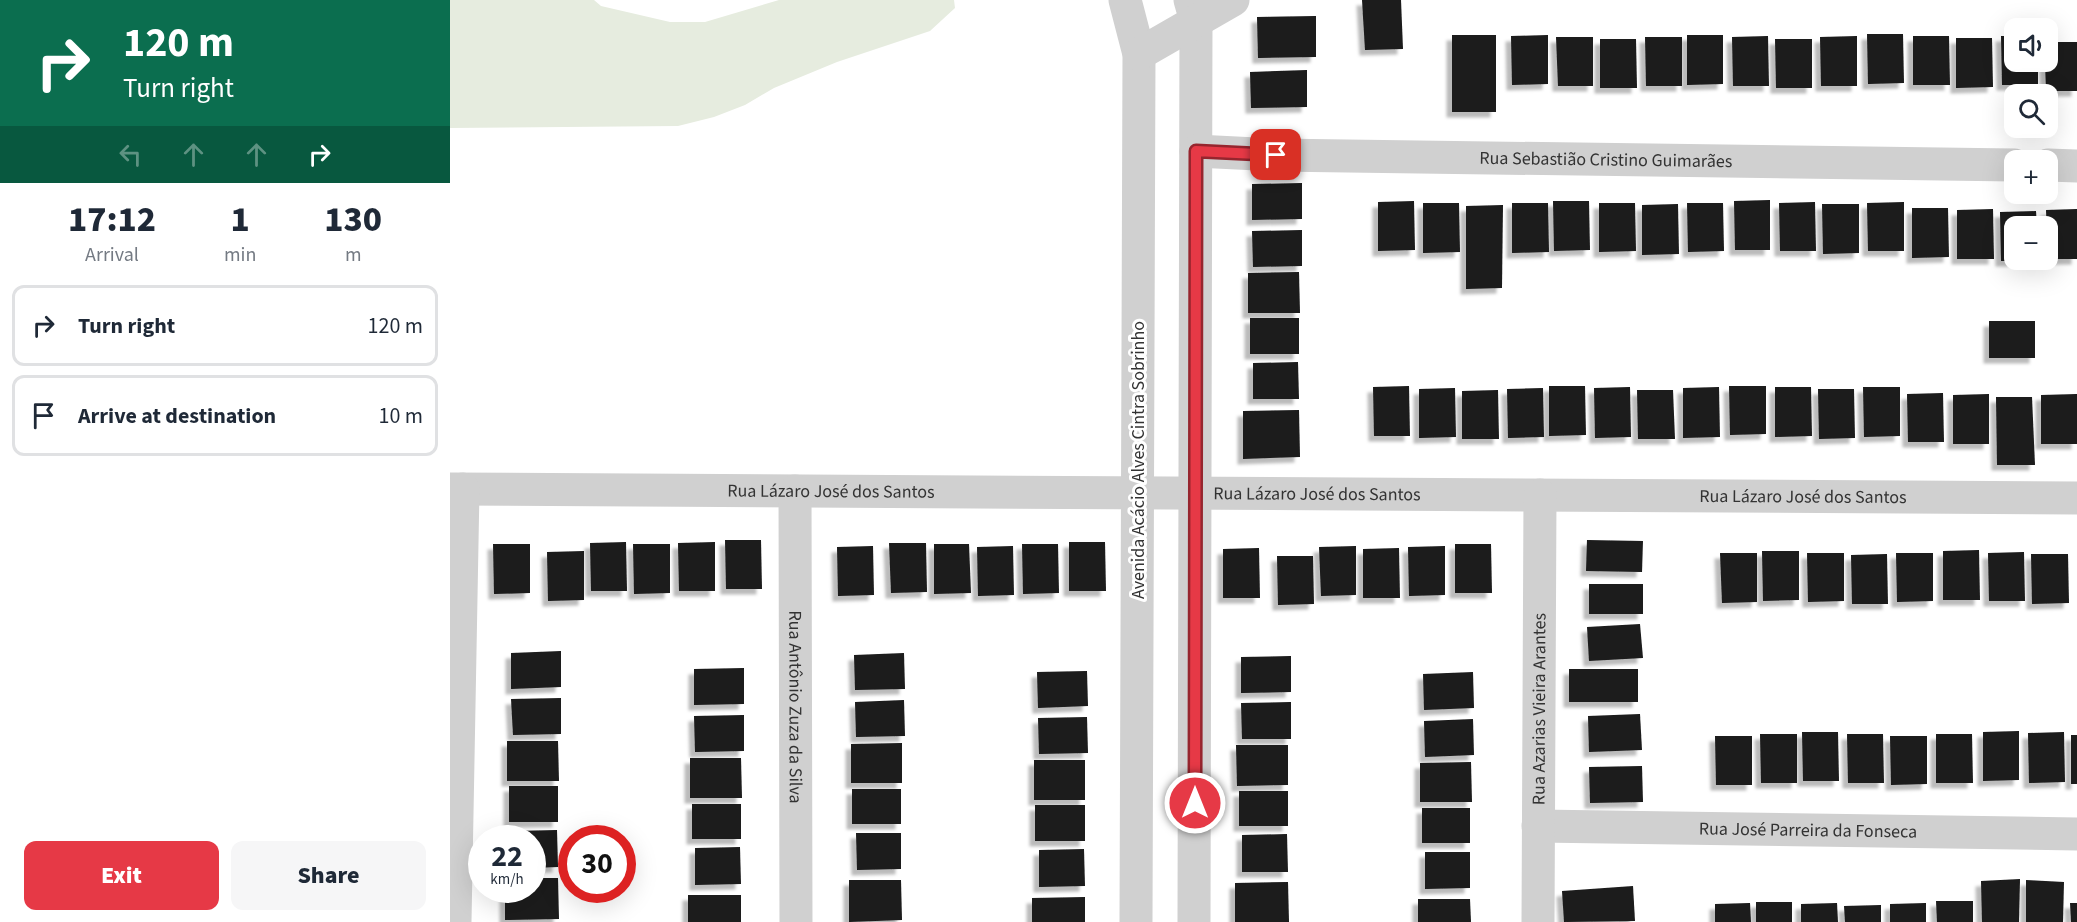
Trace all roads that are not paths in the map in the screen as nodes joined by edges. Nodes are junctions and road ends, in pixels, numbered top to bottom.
1 (1125, 0) edge
2 (1233, 0) edge
3 (1193, 10) edge
4 (1139, 54) junction
5 (1196, 151) junction
6 (2004, 165) edge
7 (2058, 165) edge
8 (2077, 166) edge
9 (456, 489) edge
10 (795, 491) junction
11 (1138, 493) junction
12 (1196, 493) junction
13 (1540, 495) junction
14 (2077, 498) edge
15 (453, 826) edge
16 (1538, 826) junction
17 (2077, 834) edge
18 (455, 922) edge
19 (796, 922) edge
20 (1136, 922) edge
21 (1194, 922) edge
22 (1538, 922) edge

1 - 4 street, Avenida Acácio Alves Cintra Sobrinho
2 - 3 street
3 - 4 street
3 - 5 street
4 - 11 street, Avenida Acácio Alves Cintra Sobrinho
5 - 6 street, Rua Sebastião Cristino Guimarães
5 - 12 street
7 - 8 street
9 - 10 street, Rua Lázaro José dos Santos
9 - 15 street
10 - 11 street, Rua Lázaro José dos Santos
10 - 19 street, Rua Antônio Zuza da Silva
11 - 12 street, Rua Lázaro José dos Santos
11 - 20 street, Avenida Acácio Alves Cintra Sobrinho
12 - 13 street, Rua Lázaro José dos Santos
12 - 21 street
13 - 14 street, Rua Lázaro José dos Santos
13 - 16 street, Rua Azarias Vieira Arantes
15 - 18 street
16 - 17 street, Rua José Parreira da Fonseca
16 - 22 street, Rua Azarias Vieira Arantes

